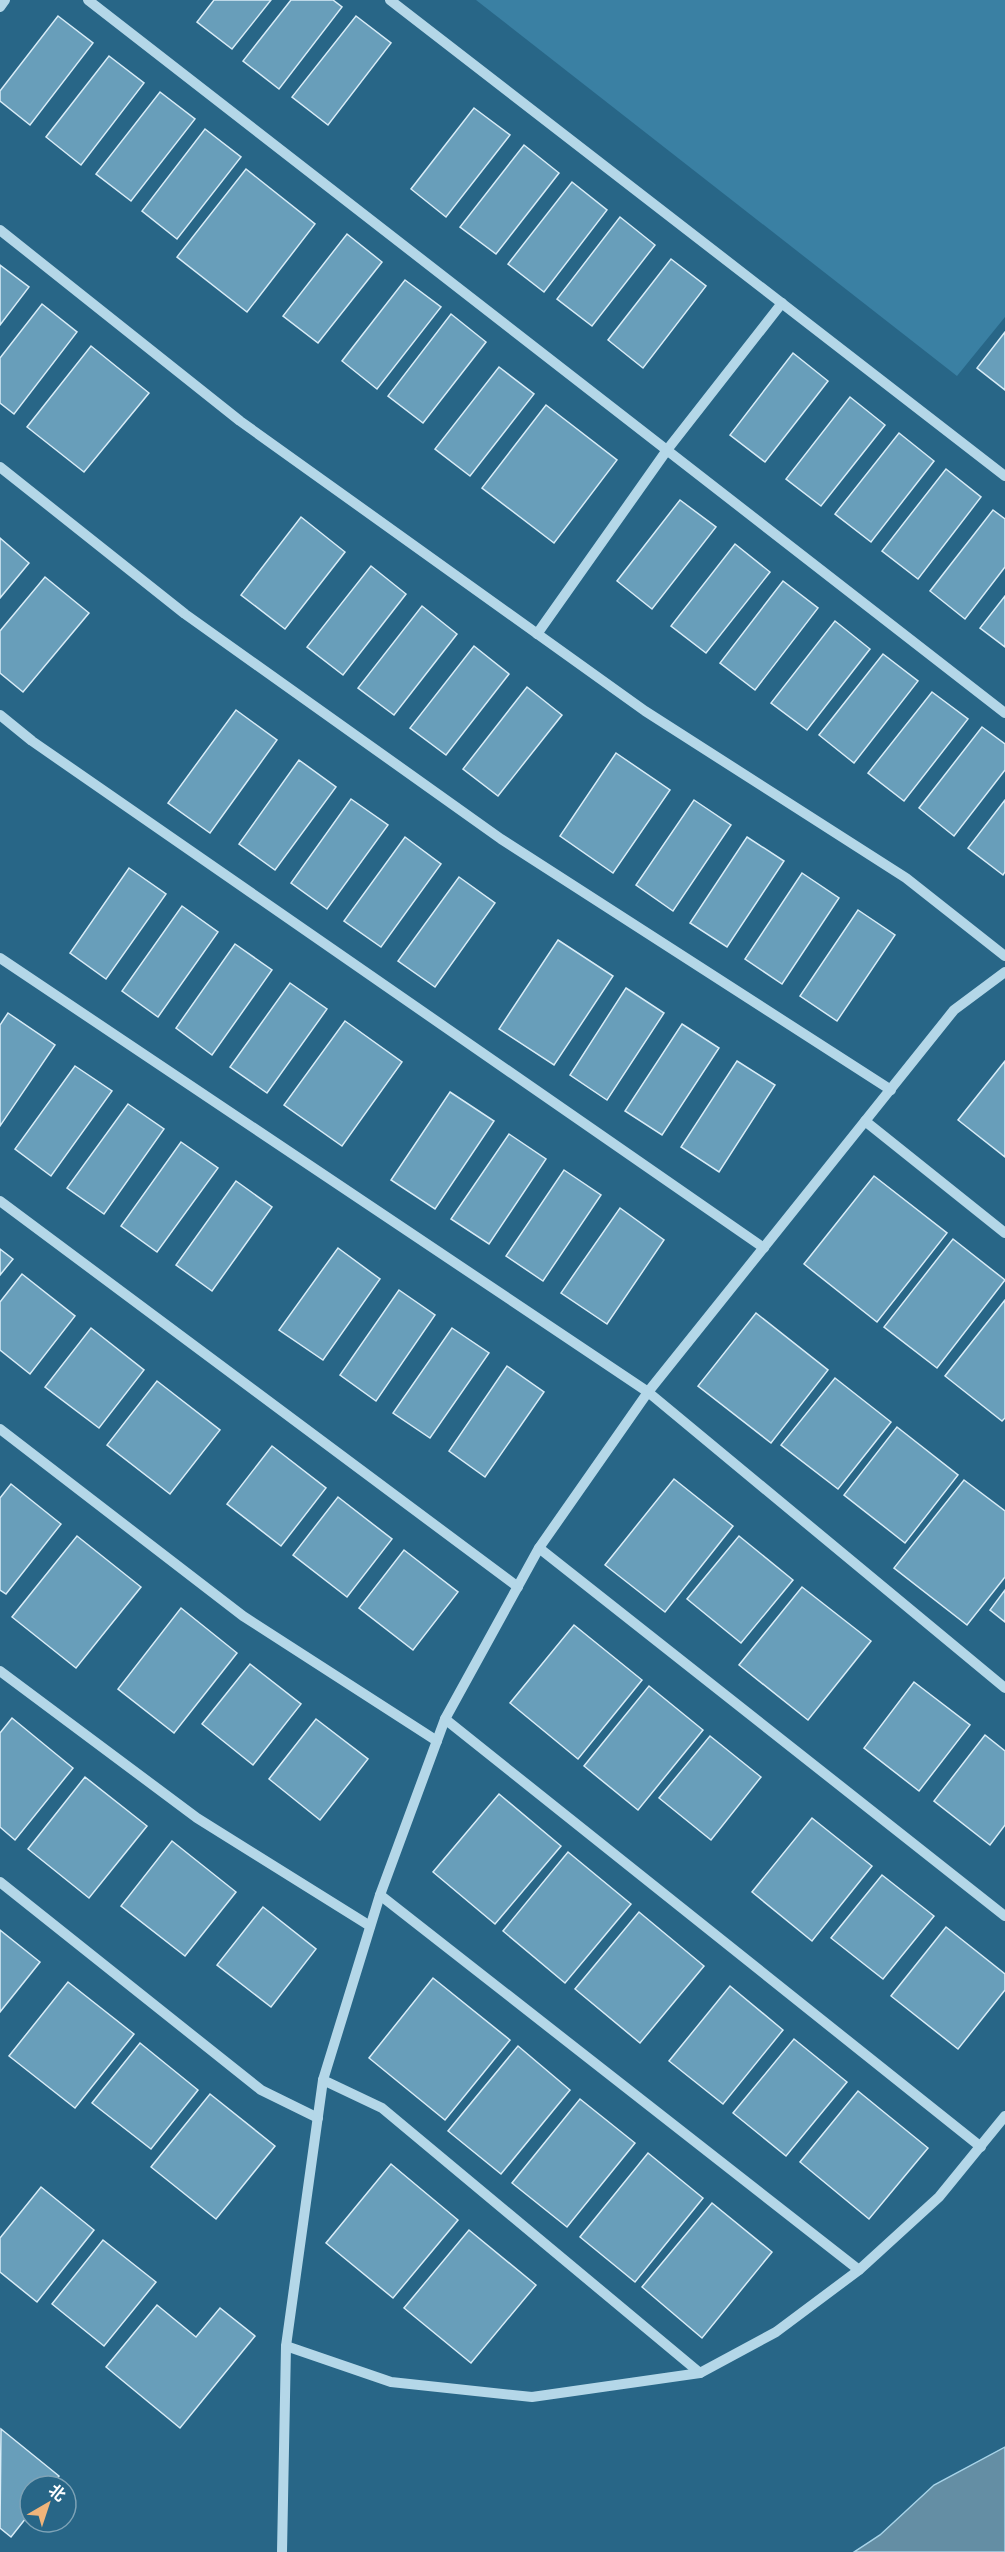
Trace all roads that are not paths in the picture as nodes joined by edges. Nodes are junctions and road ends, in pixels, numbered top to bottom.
1 (5, 0) edge
2 (88, 0) edge
3 (390, 0) edge
4 (0, 8) edge
5 (0, 230) edge
6 (782, 303) junction
7 (667, 450) junction
8 (0, 467) edge
9 (1005, 476) edge
10 (537, 634) junction
11 (1005, 713) edge
12 (0, 715) edge
13 (1005, 956) edge
14 (0, 958) edge
15 (1005, 972) edge
16 (891, 1090) junction
17 (865, 1121) junction
18 (0, 1201) edge
19 (1005, 1233) edge
20 (764, 1248) junction
21 (648, 1392) junction
22 (0, 1429) edge
23 (539, 1548) junction
24 (518, 1587) junction
25 (0, 1671) edge
26 (1005, 1688) edge
27 (445, 1719) junction
28 (437, 1741) junction
29 (0, 1882) edge
30 (380, 1895) junction
31 (1005, 1916) edge
32 (370, 1926) junction
33 (323, 2080) junction
34 (1005, 2116) edge
35 (318, 2118) junction
36 (981, 2147) junction
37 (860, 2270) junction
38 (286, 2346) junction
39 (700, 2373) junction
40 (282, 2552) edge

1 - 4 lane
2 - 7 lane
3 - 6 lane
5 - 10 lane
6 - 7 lane
6 - 9 lane
7 - 10 lane
7 - 11 lane
8 - 16 lane
10 - 13 lane
12 - 20 lane
14 - 21 lane
15 - 16 lane
16 - 17 lane
17 - 19 lane
17 - 20 lane
18 - 24 lane
20 - 21 lane
21 - 23 lane
21 - 26 lane
22 - 28 lane
23 - 24 lane
23 - 31 lane
24 - 27 lane
25 - 32 lane
27 - 28 lane
27 - 36 lane
28 - 30 lane
29 - 35 lane
30 - 32 lane
30 - 37 lane
32 - 33 lane
33 - 35 lane
33 - 39 lane
34 - 36 lane
35 - 38 lane
36 - 37 lane
37 - 39 lane
38 - 39 lane
38 - 40 lane

